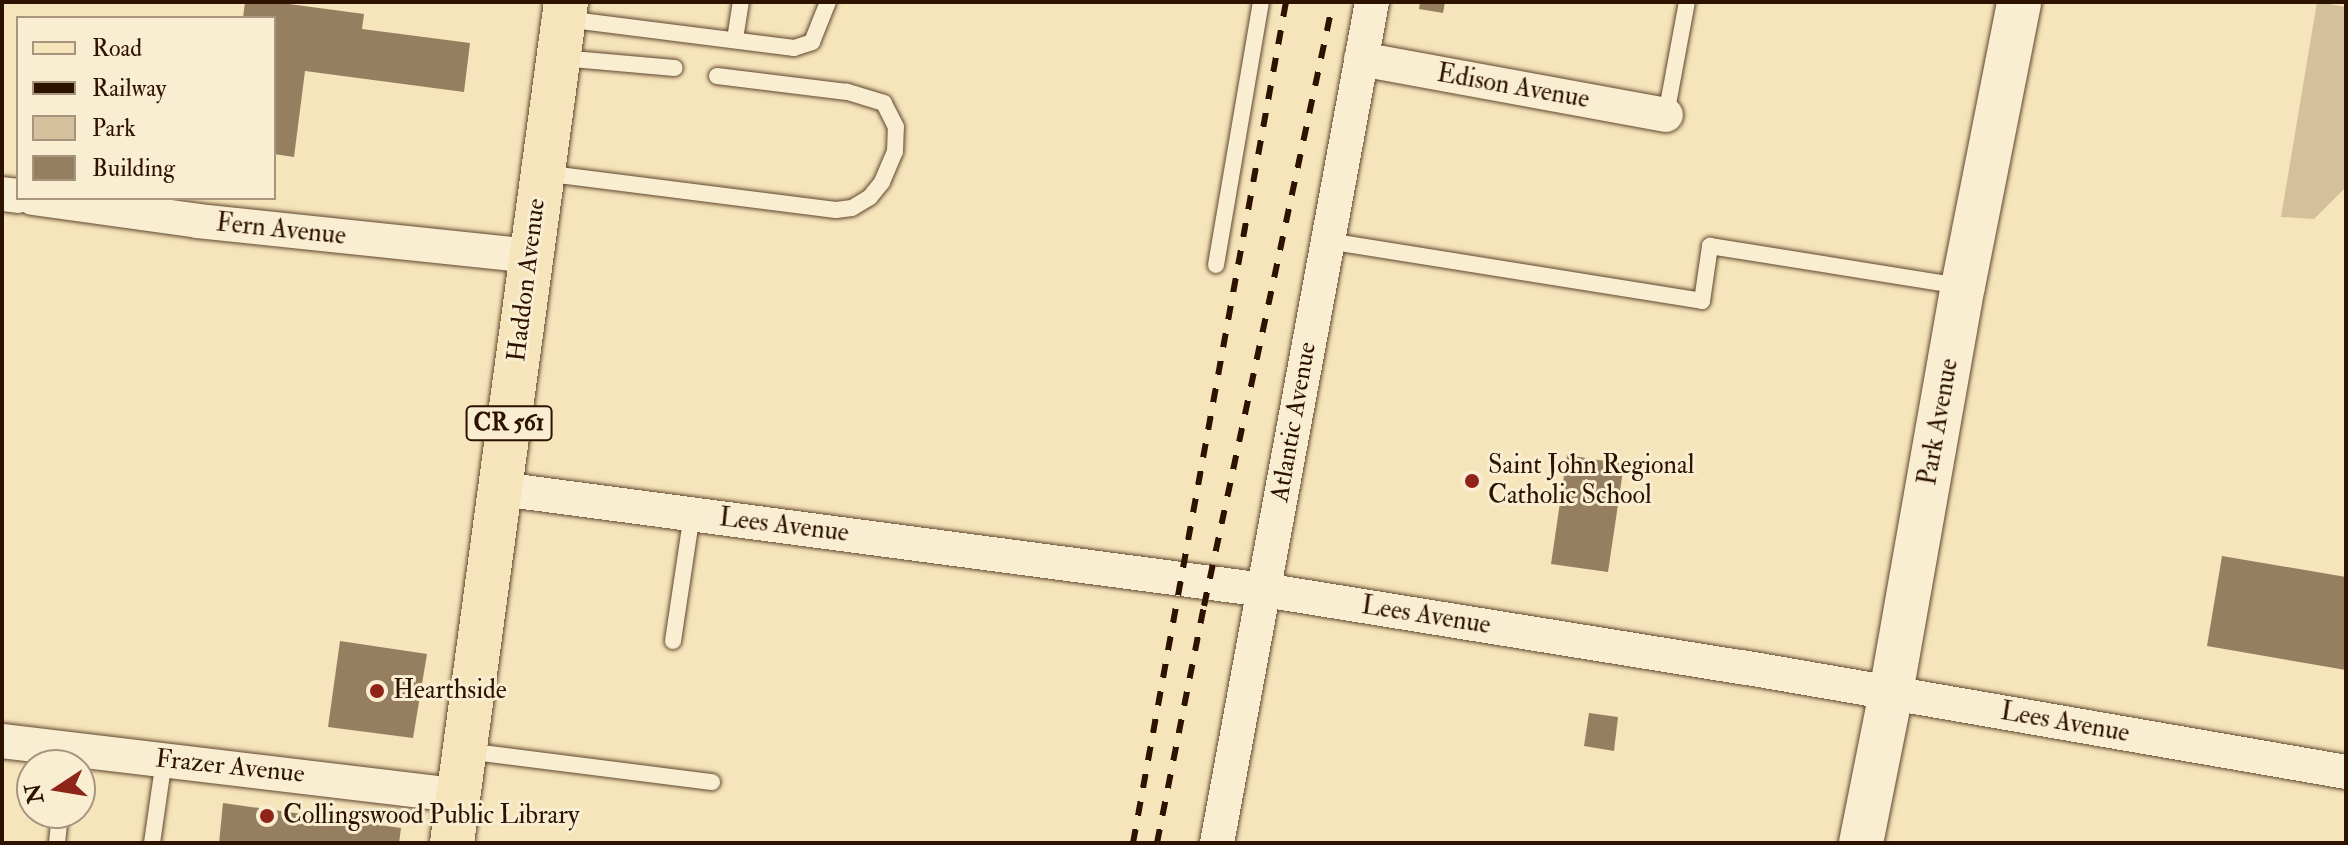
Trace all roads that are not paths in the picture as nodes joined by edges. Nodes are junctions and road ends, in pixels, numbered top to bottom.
1 (741, 2) edge
2 (828, 2) edge
3 (1261, 2) edge
4 (1372, 2) edge
5 (1687, 2) edge
6 (2019, 2) edge
7 (562, 26) edge
8 (735, 39) junction
9 (1361, 59) junction
10 (675, 68) dead end
11 (717, 76) dead end
12 (1666, 115) joint
13 (541, 173) junction
14 (47, 200) edge
15 (1328, 241) junction
16 (530, 256) junction
17 (1216, 265) dead end
18 (1963, 286) junction
19 (501, 489) junction
20 (692, 514) junction
21 (1264, 590) junction
22 (673, 641) dead end
23 (1891, 693) junction
24 (2, 741) edge
25 (34, 749) edge
26 (464, 751) junction
27 (96, 758) edge
28 (164, 760) junction
29 (2346, 772) edge
30 (712, 782) dead end
31 (458, 795) junction
32 (152, 843) edge
33 (452, 843) edge
34 (1217, 843) edge
35 (1861, 843) edge

1 - 8 lane
2 - 8 lane
3 - 17 lane
4 - 9 street, Atlantic Avenue
5 - 12 lane
6 - 18 street, Park Avenue
7 - 8 lane
7 - 10 lane
7 - 13 main road, Haddon Avenue / CR 561
9 - 12 street, Edison Avenue
9 - 15 street, Atlantic Avenue
11 - 13 lane
13 - 16 main road, Haddon Avenue / CR 561
14 - 16 street, Fern Avenue
15 - 18 lane
15 - 21 street, Atlantic Avenue
16 - 19 main road, Haddon Avenue / CR 561
18 - 23 street, Park Avenue
19 - 20 street, Lees Avenue
19 - 26 main road, Haddon Avenue / CR 561
20 - 21 street, Lees Avenue
20 - 22 lane
21 - 23 street, Lees Avenue
21 - 34 street, Atlantic Avenue
23 - 29 street, Lees Avenue
23 - 35 street, Park Avenue
24 - 25 street, Frazer Avenue
26 - 30 lane
26 - 31 main road, Haddon Avenue / CR 561
27 - 28 street, Frazer Avenue
28 - 31 street, Frazer Avenue
28 - 32 lane
31 - 33 main road, Haddon Avenue / CR 561

